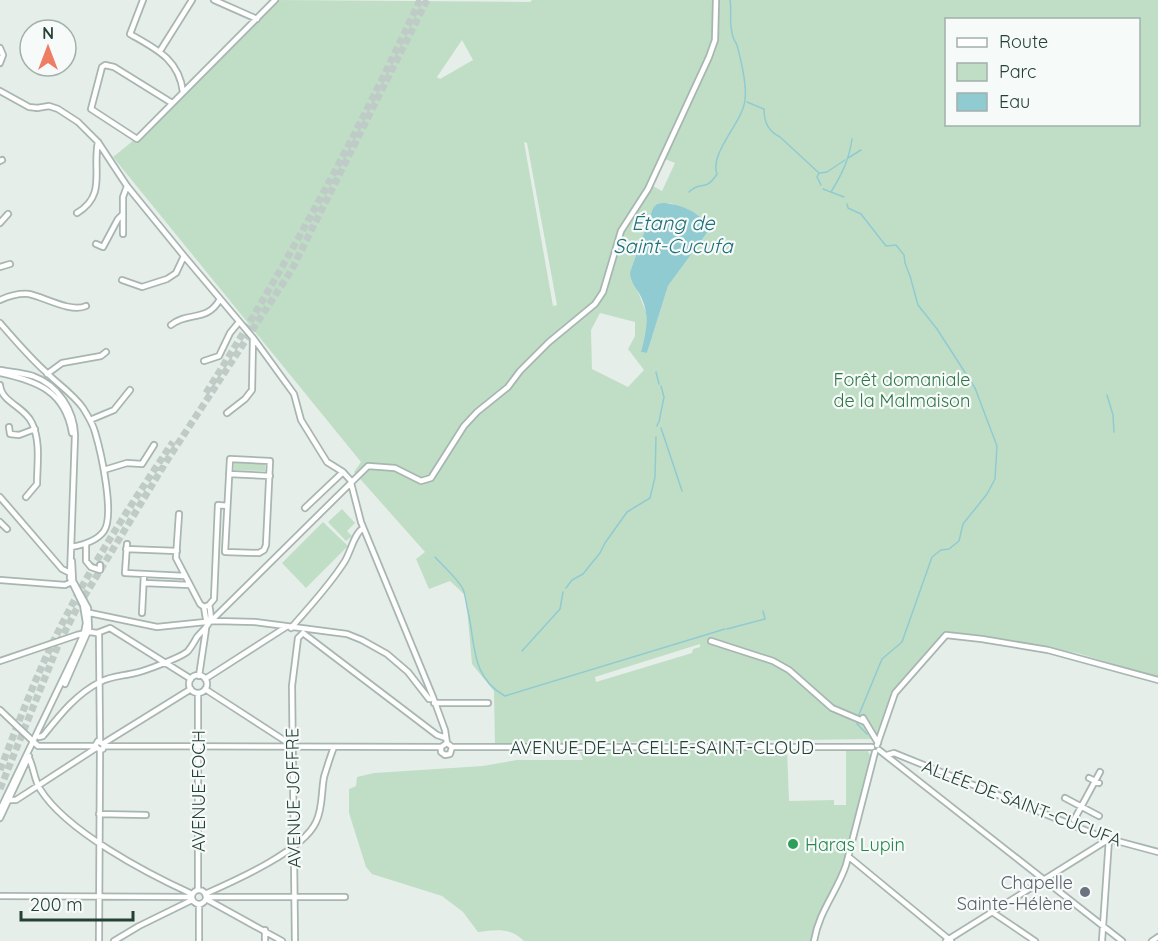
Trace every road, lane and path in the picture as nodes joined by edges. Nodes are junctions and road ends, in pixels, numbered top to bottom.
1 (143, 0) edge
2 (192, 0) edge
3 (214, 0) edge
4 (275, 0) edge
5 (716, 0) edge
6 (257, 19) junction
7 (0, 48) edge
8 (160, 51) junction
9 (0, 63) edge
10 (0, 91) edge
11 (183, 92) junction
12 (172, 103) junction
13 (98, 142) junction
14 (127, 186) junction
15 (77, 213) dead end
16 (8, 214) dead end
17 (123, 214) junction
18 (0, 223) edge
19 (123, 234) dead end
20 (96, 244) dead end
21 (183, 256) junction
22 (10, 264) dead end
23 (0, 267) edge
24 (122, 280) dead end
25 (220, 299) junction
26 (0, 300) edge
27 (86, 306) dead end
28 (239, 322) junction
29 (0, 323) edge
30 (171, 325) dead end
31 (253, 338) junction
32 (106, 352) dead end
33 (204, 361) dead end
34 (0, 372) edge
35 (47, 374) junction
36 (0, 385) edge
37 (130, 390) dead end
38 (227, 413) dead end
39 (90, 420) junction
40 (9, 427) dead end
41 (35, 429) junction
42 (154, 445) dead end
43 (104, 470) junction
44 (343, 472) junction
45 (229, 474) junction
46 (270, 476) junction
47 (351, 483) junction
48 (0, 497) edge
49 (26, 497) dead end
50 (227, 506) junction
51 (305, 508) dead end
52 (179, 514) dead end
53 (0, 522) edge
54 (363, 528) junction
55 (8, 529) dead end
56 (86, 544) junction
57 (71, 547) junction
58 (177, 552) junction
59 (225, 552) junction
60 (216, 557) junction
61 (100, 565) dead end
62 (71, 573) junction
63 (144, 574) junction
64 (185, 576) junction
65 (0, 580) edge
66 (72, 582) junction
67 (144, 583) junction
68 (190, 585) junction
69 (202, 606) junction
70 (87, 612) junction
71 (142, 613) dead end
72 (210, 622) junction
73 (288, 628) junction
74 (207, 629) junction
75 (303, 631) junction
76 (86, 633) junction
77 (97, 633) junction
78 (711, 641) dead end
79 (0, 662) edge
80 (166, 663) junction
81 (199, 675) junction
82 (191, 679) junction
83 (205, 679) junction
84 (1158, 680) edge
85 (64, 681) junction
86 (100, 682) junction
87 (427, 683) junction
88 (418, 686) junction
89 (191, 689) junction
90 (205, 689) junction
91 (198, 693) junction
92 (433, 701) junction
93 (488, 703) dead end
94 (0, 710) edge
95 (39, 737) junction
96 (281, 738) junction
97 (35, 742) junction
98 (448, 743) junction
99 (100, 746) junction
100 (282, 746) junction
101 (293, 746) junction
102 (198, 747) junction
103 (334, 747) junction
104 (441, 747) junction
105 (876, 747) junction
106 (887, 755) junction
107 (29, 758) junction
108 (1100, 772) dead end
109 (18, 777) junction
110 (38, 786) junction
111 (1065, 798) dead end
112 (9, 800) junction
113 (1081, 807) junction
114 (1, 810) edge
115 (99, 814) junction
116 (146, 815) dead end
117 (1099, 816) dead end
118 (0, 818) edge
119 (1074, 820) dead end
120 (1109, 839) junction
121 (99, 842) junction
122 (294, 846) junction
123 (1158, 852) edge
124 (849, 857) junction
125 (1045, 879) junction
126 (198, 890) junction
127 (0, 896) edge
128 (206, 896) junction
129 (99, 897) junction
130 (191, 897) junction
131 (295, 897) junction
132 (345, 897) dead end
133 (199, 904) junction
134 (992, 912) junction
135 (1103, 926) junction
136 (265, 930) junction
137 (1158, 938) edge
138 (949, 940) edge
139 (99, 941) edge
140 (114, 941) edge
141 (199, 941) edge
142 (265, 941) edge
143 (282, 941) edge
144 (295, 941) edge
145 (814, 941) edge
146 (1035, 941) edge
147 (1102, 941) edge
148 (1122, 941) edge
149 (1152, 941) edge

1 - 8 street
2 - 8 street
3 - 6 street
4 - 6 street
5 - 47 street
6 - 11 street
7 - 9 street
8 - 11 street
10 - 13 street
11 - 12 street
12 - 12 street
13 - 14 street
13 - 15 street
14 - 17 street
14 - 21 street
16 - 18 street
17 - 19 street
17 - 20 street
21 - 24 street
21 - 25 street
22 - 23 street
25 - 28 street
25 - 30 street
26 - 27 street
28 - 31 street
28 - 33 street
29 - 35 street
31 - 38 street
31 - 44 street
32 - 35 street
34 - 57 street
35 - 39 street
36 - 41 street
37 - 39 street
39 - 43 street
40 - 41 street
41 - 49 street
42 - 43 street
43 - 56 street
44 - 47 street
44 - 51 street
45 - 46 street
45 - 46 street
45 - 50 street
46 - 59 street
47 - 54 street
47 - 72 street
48 - 62 street
50 - 59 street
50 - 60 street
52 - 58 street
53 - 55 street
54 - 73 street
54 - 87 street
56 - 57 street
56 - 61 street
57 - 62 street
58 - 63 street
58 - 64 street
59 - 60 street
60 - 69 street
62 - 66 street
63 - 64 street
63 - 67 street
64 - 68 street
65 - 66 street
66 - 70 street
67 - 68 street
67 - 71 street
68 - 69 street
69 - 72 street
70 - 72 street
70 - 76 street
72 - 73 street
72 - 74 street
73 - 75 street
73 - 83 street
74 - 80 street
74 - 81 street
75 - 88 street
75 - 98 street
75 - 101 street, AVENUE JOFFRE
76 - 77 street
76 - 79 street
76 - 85 street
77 - 80 street
77 - 86 street
78 - 105 street
80 - 82 street
80 - 86 street
81 - 82 street
81 - 83 street
82 - 89 street
83 - 90 street
84 - 105 street
85 - 95 street
85 - 97 street
86 - 95 street
86 - 99 street
87 - 88 street
87 - 92 street
88 - 92 street
89 - 91 street
89 - 99 street
90 - 91 street
90 - 96 street
91 - 102 street, AVENUE FOCH
92 - 93 street
92 - 98 street
94 - 97 street
95 - 97 street
96 - 100 street
96 - 101 street
97 - 99 street, AVENUE DE LA CELLE-SAINT-CLOUD
97 - 107 street
97 - 109 street
98 - 104 street, AVENUE DE LA CELLE-SAINT-CLOUD
98 - 104 street, AVENUE DE LA CELLE-SAINT-CLOUD
98 - 105 street, AVENUE DE LA CELLE-SAINT-CLOUD
99 - 102 street, AVENUE DE LA CELLE-SAINT-CLOUD
99 - 110 street
99 - 115 street
100 - 101 street, AVENUE DE LA CELLE-SAINT-CLOUD
100 - 102 street, AVENUE DE LA CELLE-SAINT-CLOUD
101 - 103 street, AVENUE DE LA CELLE-SAINT-CLOUD
101 - 122 street, AVENUE JOFFRE
102 - 126 street, AVENUE FOCH
103 - 104 street, AVENUE DE LA CELLE-SAINT-CLOUD
103 - 122 street
105 - 106 street
105 - 124 street
106 - 120 street, ALLÉE DE SAINT-CUCUFA
106 - 125 street
107 - 109 street
107 - 110 street
108 - 113 street
109 - 112 street
109 - 114 street
110 - 112 street
110 - 121 street
111 - 113 street
112 - 114 street
113 - 117 street
113 - 119 street
114 - 118 street
115 - 116 street
115 - 121 street
120 - 123 street, ALLÉE DE SAINT-CUCUFA
120 - 125 street
120 - 135 street
121 - 129 street
121 - 130 street
122 - 128 street
122 - 131 street, AVENUE JOFFRE
124 - 138 street
124 - 145 street
125 - 134 street
125 - 135 street
126 - 128 street
126 - 130 street
127 - 129 street
128 - 131 street
128 - 133 street
128 - 136 street
129 - 130 street
129 - 139 street
130 - 133 street
130 - 140 street
131 - 132 street
131 - 144 street, AVENUE JOFFRE
133 - 141 street
134 - 138 street
134 - 146 street
135 - 147 street
135 - 148 street
136 - 142 street
136 - 143 street
137 - 149 street

